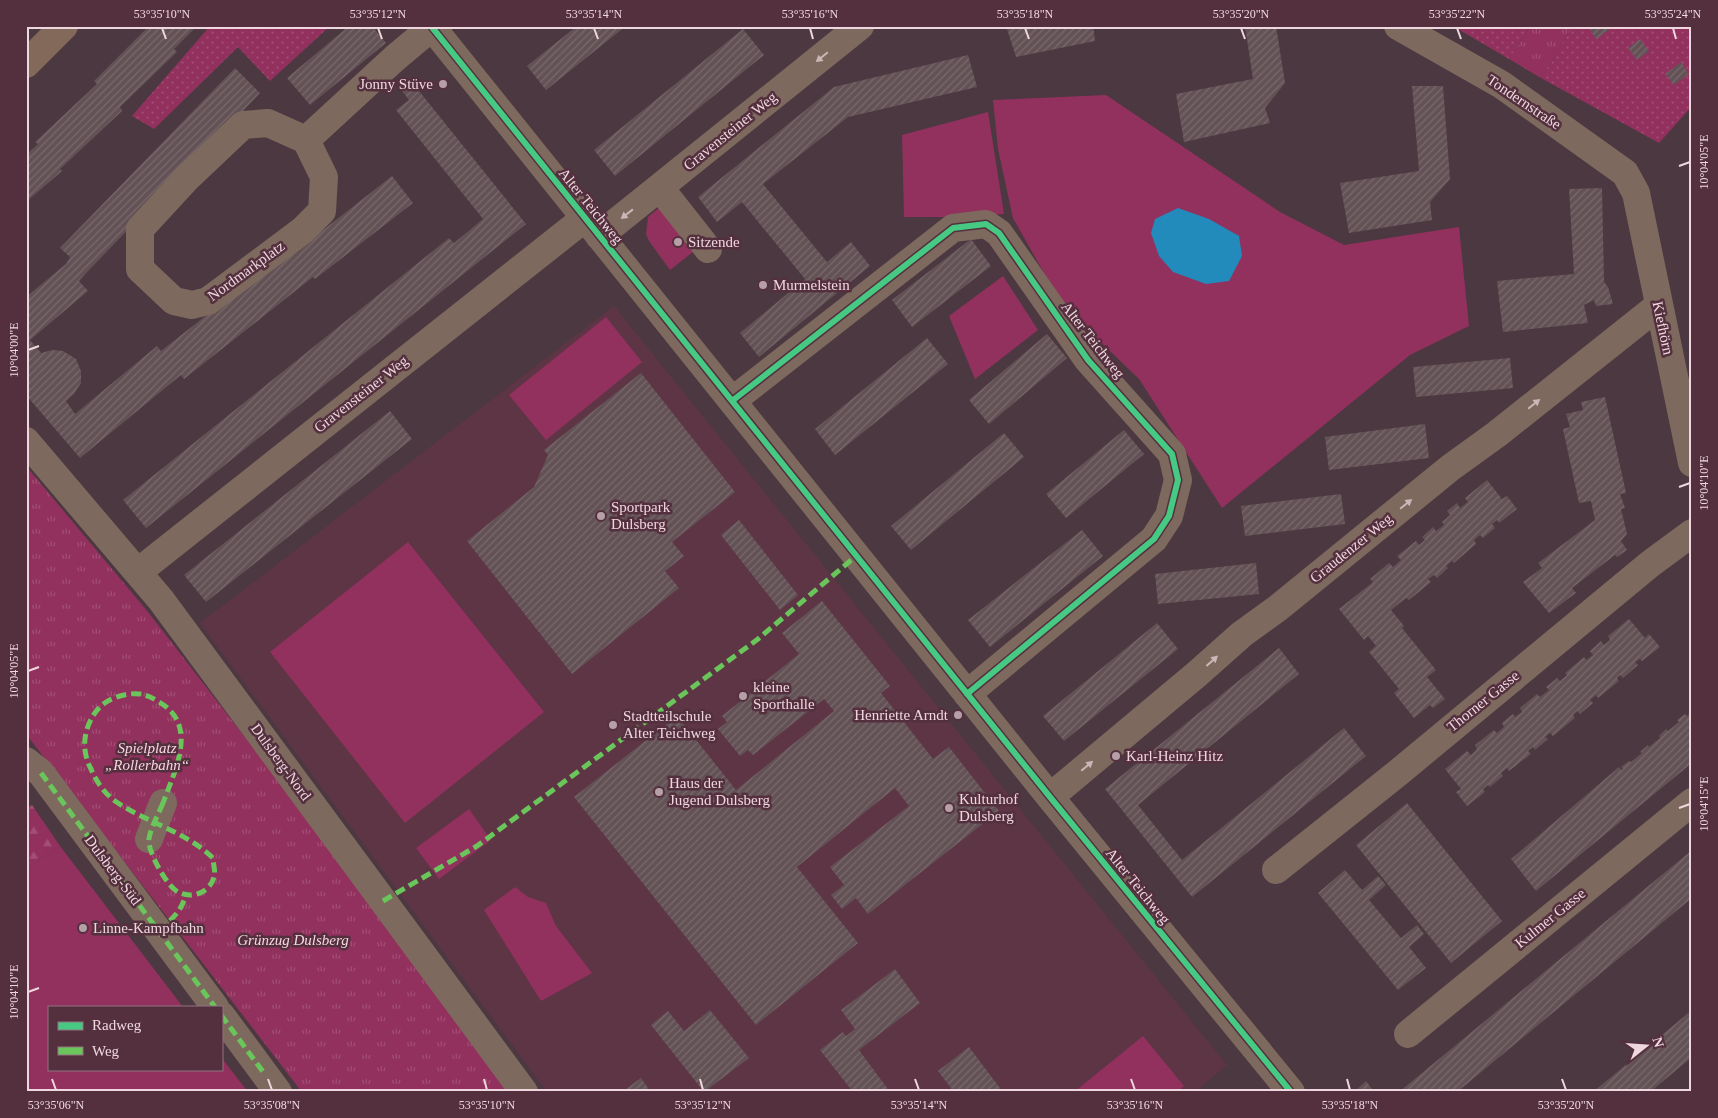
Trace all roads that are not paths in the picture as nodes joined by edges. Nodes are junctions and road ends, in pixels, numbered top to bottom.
1 (64, 26) edge
2 (860, 26) edge
3 (1398, 26) edge
4 (432, 27) edge
5 (26, 64) edge
6 (306, 140) junction
7 (660, 188) junction
8 (1636, 193) joint
9 (592, 227) junction
10 (708, 249) dead end
11 (1658, 306) junction
12 (732, 401) junction
13 (26, 441) edge
14 (1692, 463) edge
15 (1692, 533) edge
16 (138, 572) junction
17 (967, 694) junction
18 (33, 767) edge
19 (1050, 797) junction
20 (1692, 802) edge
21 (163, 803) dead end
22 (149, 839) dead end
23 (1276, 870) dead end
24 (214, 1006) edge
25 (222, 1016) edge
26 (1408, 1034) dead end
27 (271, 1082) edge
28 (524, 1092) edge
29 (1291, 1092) edge

1 - 5 main road
2 -> 7 street, Gravensteiner Weg
3 - 8 street, Tondernstraße
4 - 6 street
4 - 9 street, Alter Teichweg
6 - 6 street, Nordmarkplatz
7 -> 9 street, Gravensteiner Weg
7 - 10 street
8 - 11 street, Kiefhörn
9 - 12 street, Alter Teichweg
9 - 16 street, Gravensteiner Weg
11 - 14 street, Kiefhörn
19 -> 11 street, Graudenzer Weg
12 - 17 street, Alter Teichweg
12 - 17 street, Alter Teichweg
13 - 16 street, Dulsberg-Nord
15 - 23 street, Thorner Gasse
16 - 28 street, Dulsberg-Nord
17 - 19 street, Alter Teichweg
18 - 24 street, Dulsberg-Süd
19 - 29 street, Alter Teichweg
20 - 26 street, Kulmer Gasse
21 - 22 street
25 - 27 street

